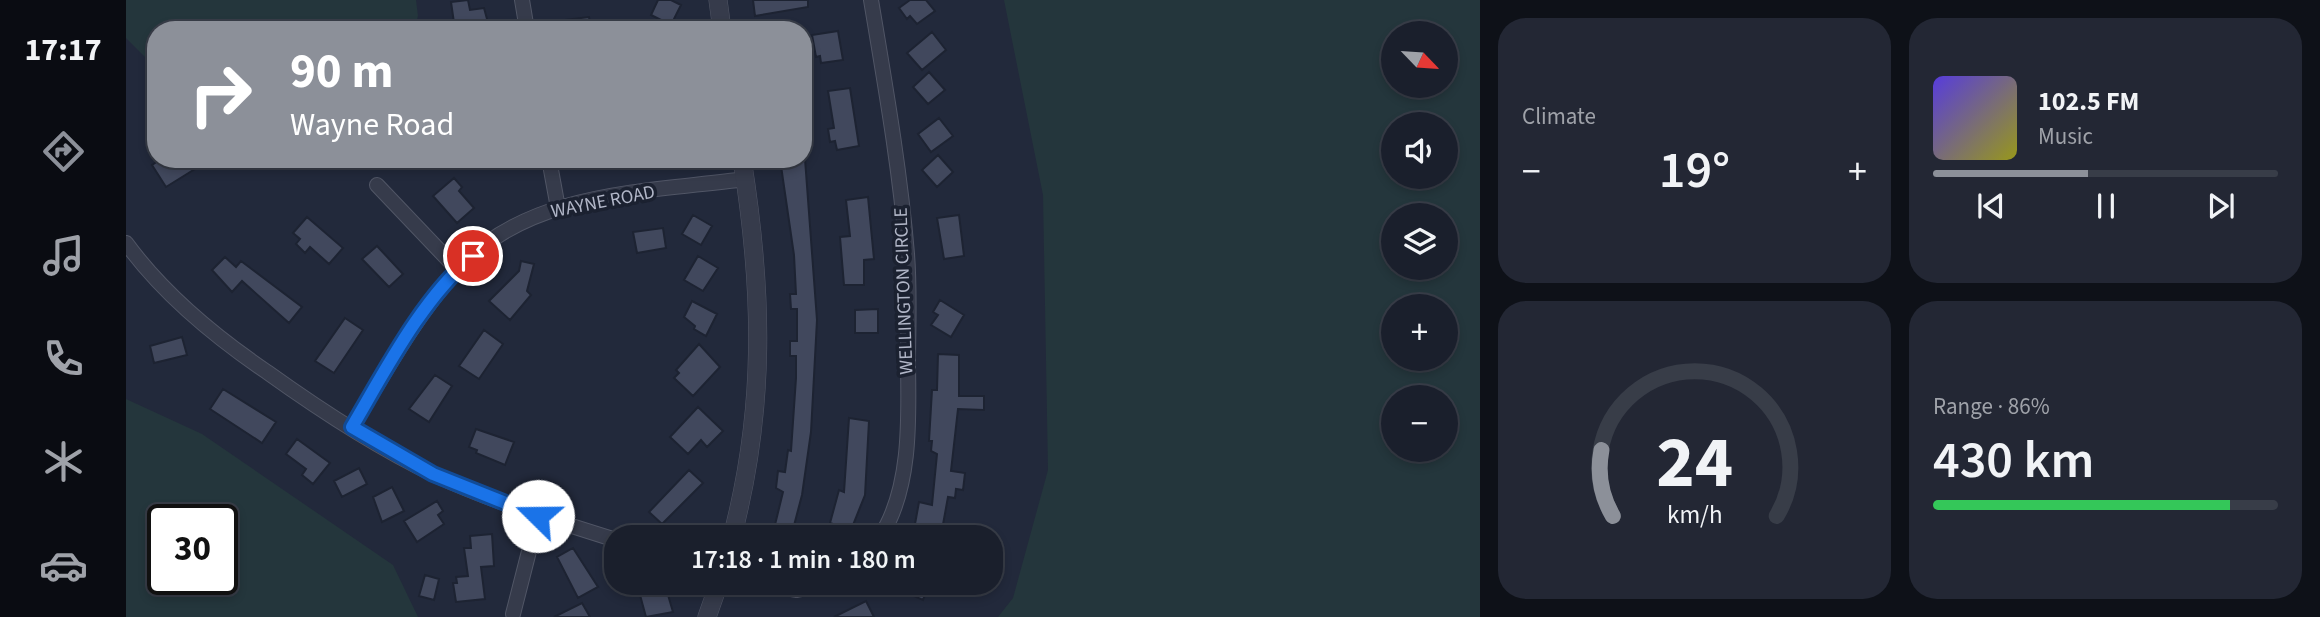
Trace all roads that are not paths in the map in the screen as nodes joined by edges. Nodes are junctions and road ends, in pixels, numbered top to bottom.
1 (522, 0) edge
2 (718, 0) edge
3 (871, 0) edge
4 (526, 21) edge
5 (721, 21) edge
6 (551, 168) edge
7 (743, 168) edge
8 (745, 179) junction
9 (377, 185) dead end
10 (558, 208) junction
11 (128, 250) edge
12 (457, 269) junction
13 (352, 427) junction
14 (538, 516) junction
15 (735, 525) edge
16 (885, 525) edge
17 (604, 536) edge
18 (715, 595) edge
19 (513, 614) dead end
20 (707, 617) edge

1 - 4 street
2 - 5 street
3 - 16 street, WELLINGTON CIRCLE
6 - 10 street
7 - 8 street
8 - 10 street, WAYNE ROAD
8 - 15 street
9 - 12 street
10 - 12 street, WAYNE ROAD
11 - 13 street
12 - 13 street, WAYNE ROAD
13 - 14 street
14 - 17 street
14 - 19 street
18 - 20 street

